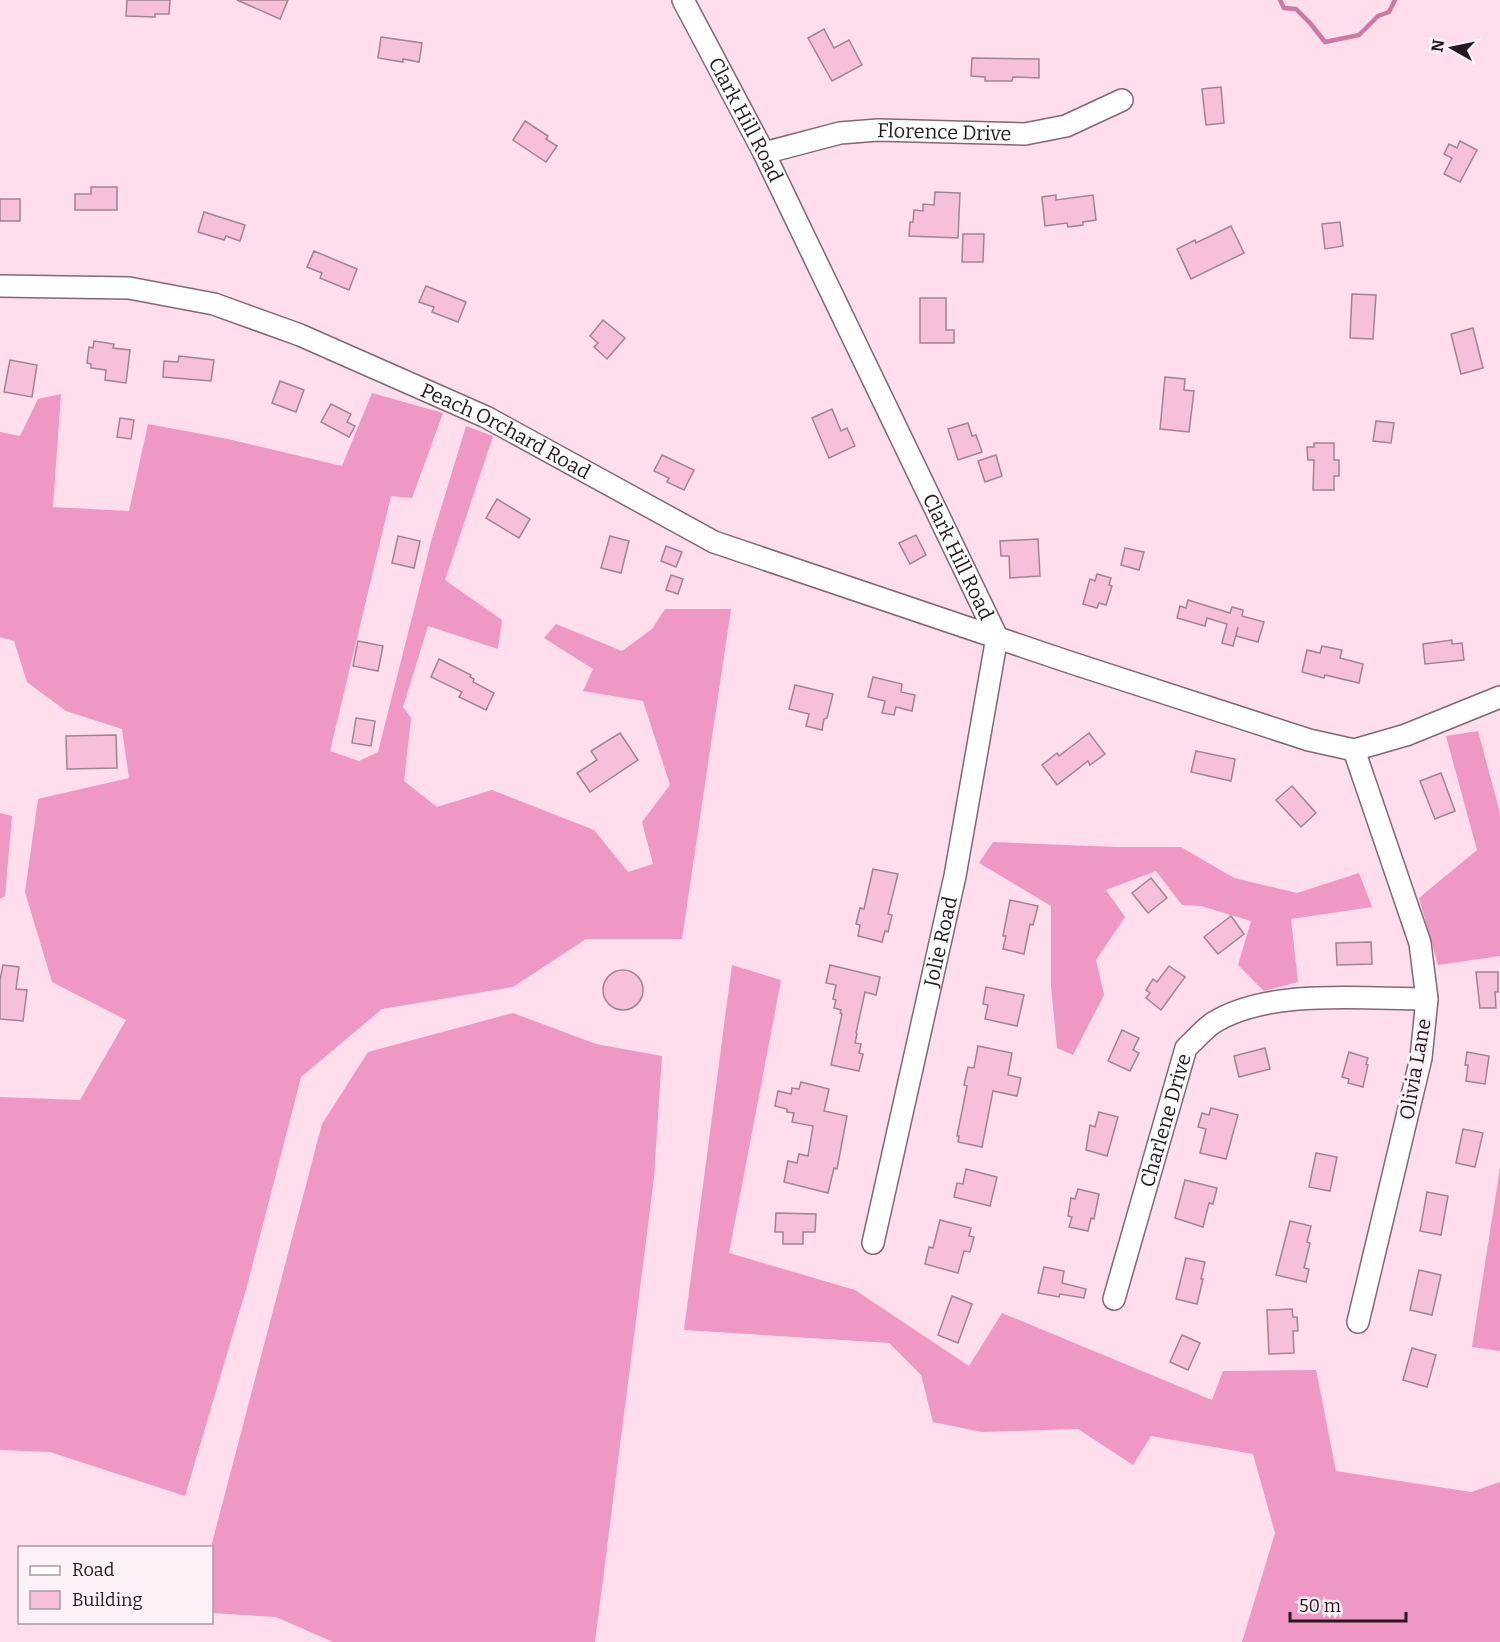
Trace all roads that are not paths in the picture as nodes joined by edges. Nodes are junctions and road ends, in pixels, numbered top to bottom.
1 (683, 0) edge
2 (1122, 100) dead end
3 (764, 153) junction
4 (0, 286) edge
5 (997, 637) junction
6 (1500, 697) edge
7 (1354, 750) junction
8 (1427, 999) junction
9 (873, 1243) dead end
10 (1114, 1299) dead end
11 (1358, 1322) dead end

1 - 3 street, Clark Hill Road
2 - 3 street, Florence Drive
3 - 5 street, Clark Hill Road
4 - 5 street, Peach Orchard Road
5 - 7 street, Clark Hill Road
5 - 9 street, Jolie Road
6 - 7 street, Clark Hill Road
7 - 8 street, Olivia Lane
8 - 10 street, Charlene Drive
8 - 11 street, Olivia Lane

